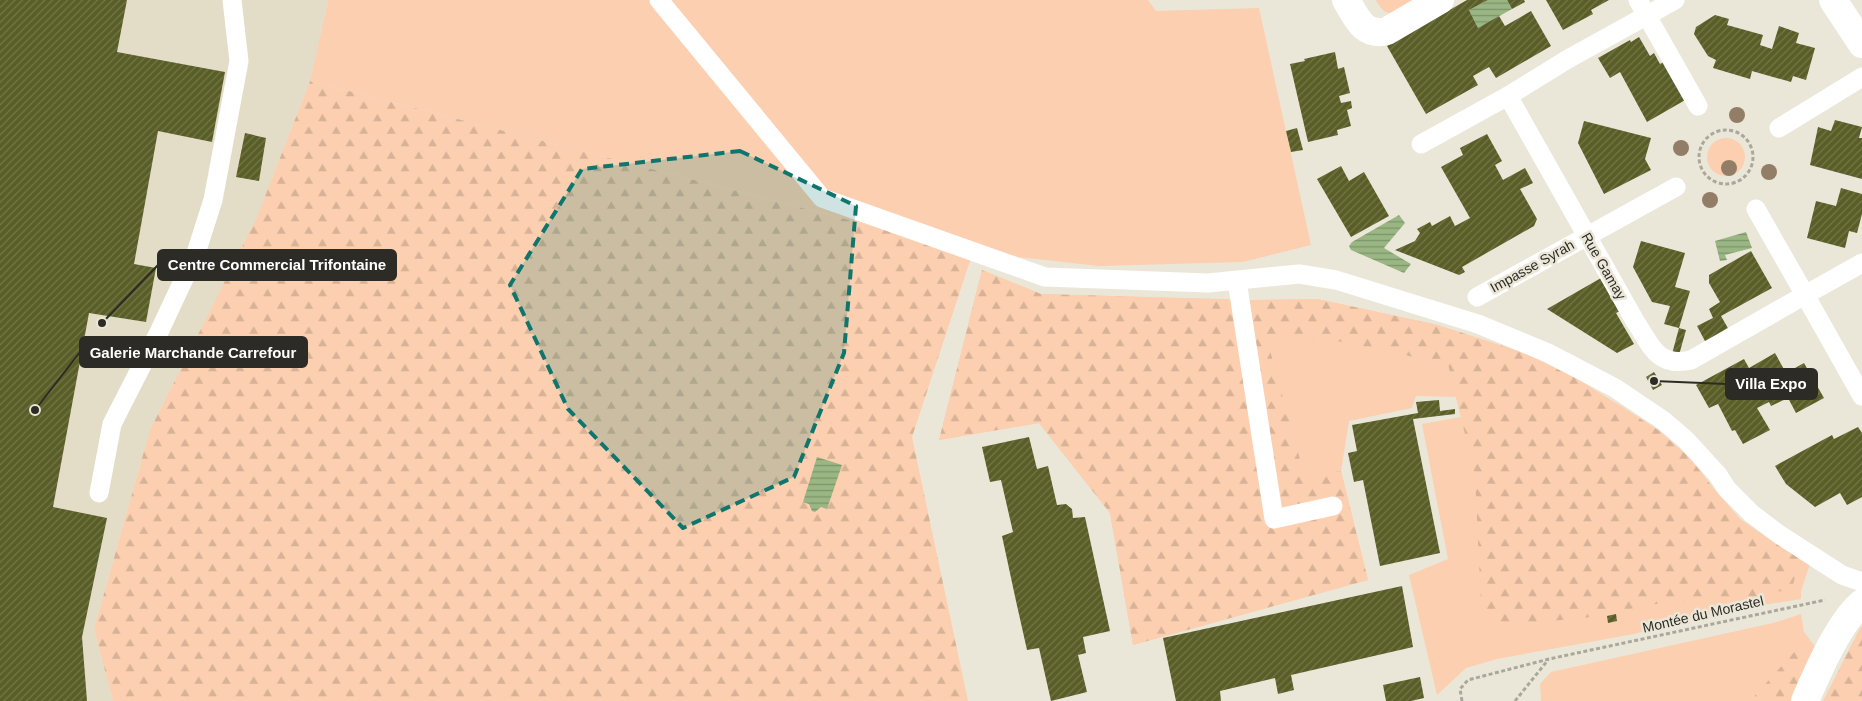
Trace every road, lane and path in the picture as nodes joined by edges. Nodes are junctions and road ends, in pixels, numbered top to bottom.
1 (232, 0) edge
2 (659, 0) edge
3 (1346, 0) edge
4 (1440, 0) edge
5 (1675, 0) edge
6 (1833, 0) edge
7 (1642, 8) edge
8 (1862, 44) edge
9 (1862, 77) edge
10 (1508, 96) junction
11 (1698, 106) dead end
12 (1779, 128) dead end
13 (1421, 144) dead end
14 (1751, 165) joint
15 (1676, 187) dead end
16 (1756, 209) dead end
17 (1586, 235) junction
18 (1862, 263) edge
19 (1237, 281) junction
20 (1805, 295) junction
21 (1477, 297) dead end
22 (1862, 396) edge
23 (99, 493) dead end
24 (1333, 506) dead end
25 (1862, 582) edge
26 (1830, 599) dead end
27 (1862, 603) edge
28 (1549, 659) junction
29 (1462, 701) edge
30 (1515, 701) edge
31 (1805, 701) edge

1 - 23 lane
2 - 19 lane
3 - 4 street
5 - 7 lane
6 - 8 street
7 - 10 lane
7 - 11 lane
9 - 12 lane
10 - 13 lane
10 - 17 lane, Rue Gamay
14 - 14 path
15 - 17 lane, Impasse Syrah
16 - 20 lane
17 - 20 lane, Rue Gamay
17 - 21 lane, Impasse Syrah
18 - 20 lane, Rue Gamay
19 - 24 lane
19 - 25 lane
20 - 22 lane
26 - 28 path, Montée du Morastel
27 - 31 street
28 - 29 path, Montée du Morastel
28 - 30 path

